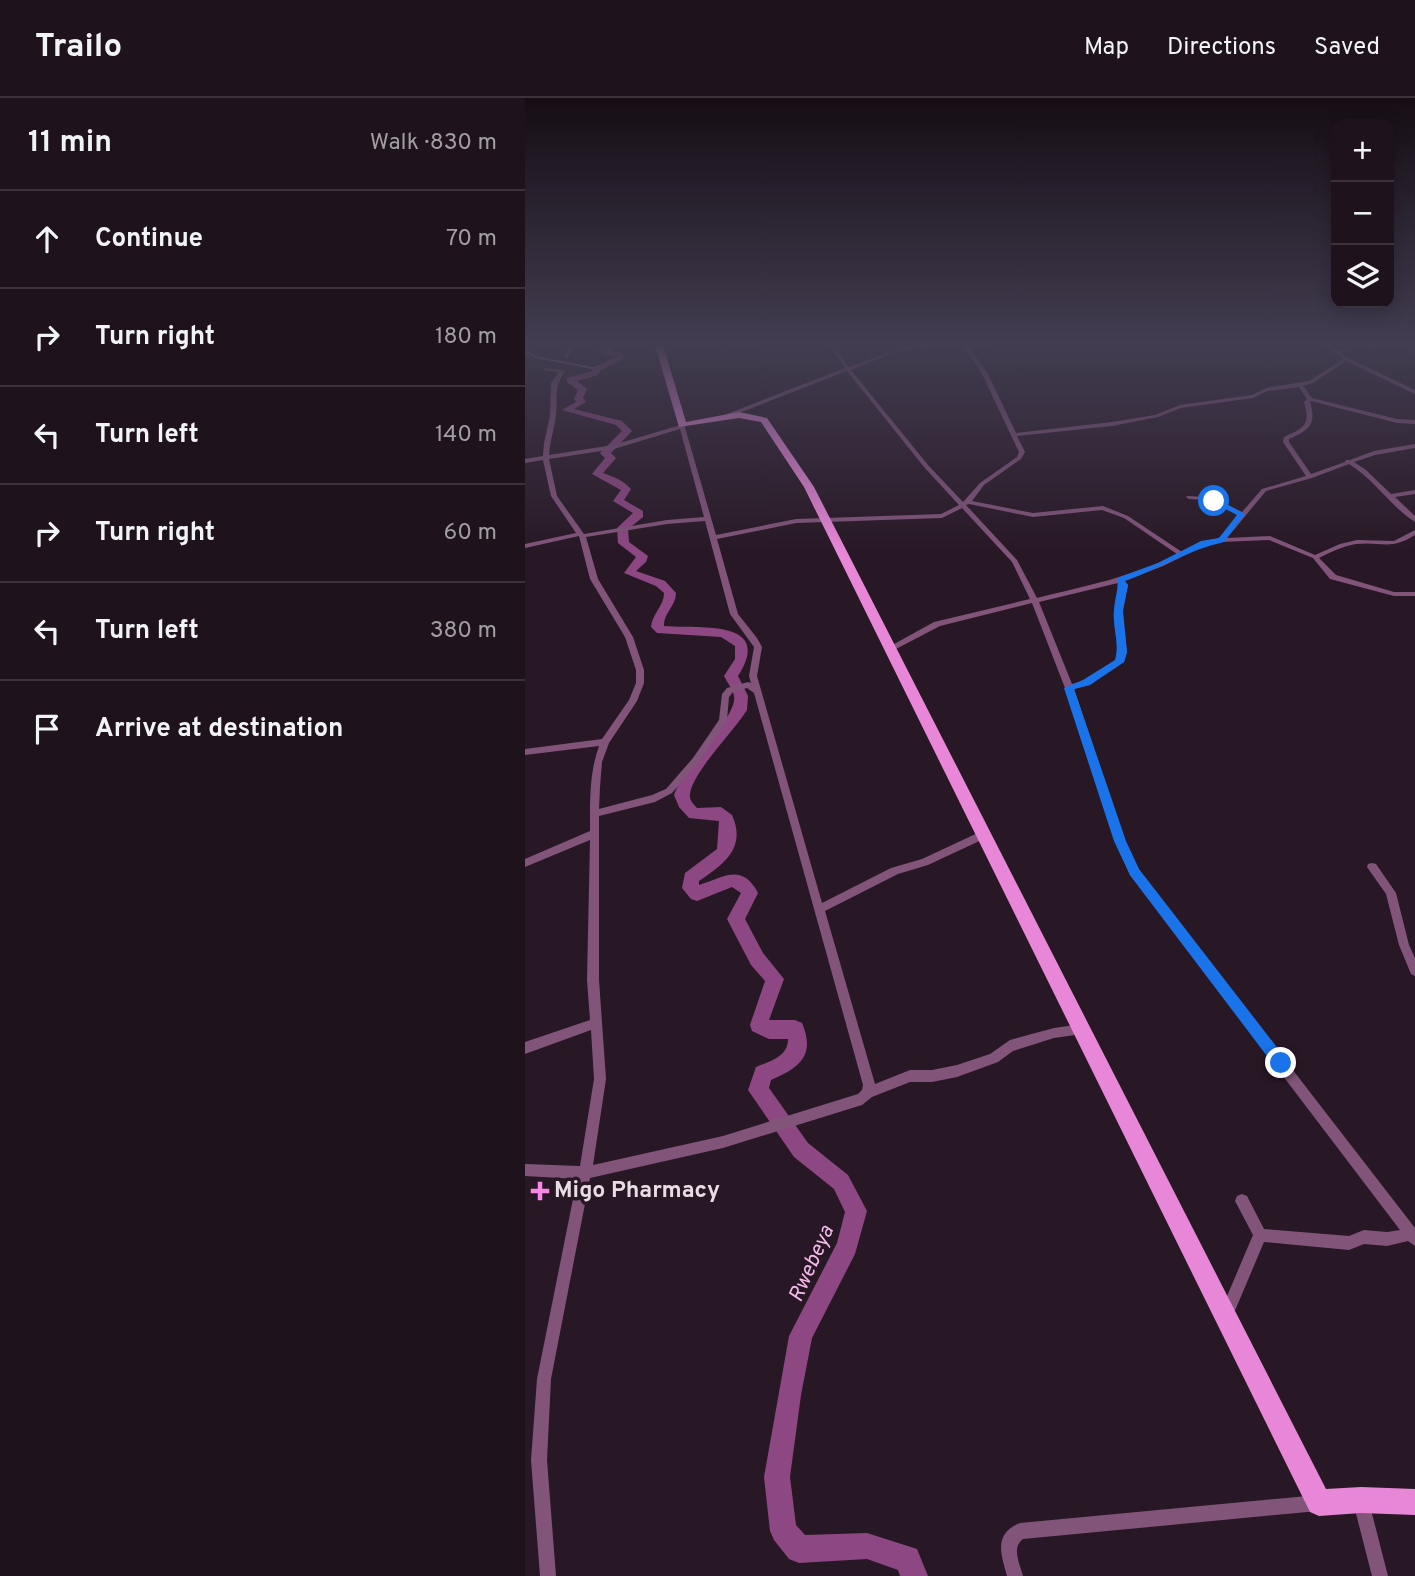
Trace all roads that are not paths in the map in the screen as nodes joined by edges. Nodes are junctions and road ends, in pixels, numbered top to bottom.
1 (553, 414) edge
2 (679, 414) edge
3 (884, 414) edge
4 (1005, 414) edge
5 (1161, 414) edge
6 (1311, 414) edge
7 (1369, 414) edge
8 (729, 415) joint
9 (1415, 422) edge
10 (682, 426) junction
11 (1015, 435) junction
12 (1414, 448) edge
13 (546, 458) junction
14 (525, 461) edge
15 (1348, 461) junction
16 (1310, 477) junction
17 (1415, 492) edge
18 (1389, 496) junction
19 (1189, 497) dead end
20 (966, 503) junction
21 (1241, 514) junction
22 (708, 519) junction
23 (828, 520) junction
24 (1415, 520) edge
25 (1415, 532) edge
26 (581, 535) junction
27 (714, 537) junction
28 (1221, 540) junction
29 (525, 546) edge
30 (1181, 554) junction
31 (1315, 557) junction
32 (1120, 580) junction
33 (1415, 594) edge
34 (1035, 600) junction
35 (891, 648) junction
36 (1069, 688) junction
37 (758, 692) junction
38 (605, 742) junction
39 (525, 752) edge
40 (594, 814) junction
41 (593, 834) junction
42 (985, 834) junction
43 (525, 863) edge
44 (1372, 867) dead end
45 (820, 909) junction
46 (1415, 971) edge
47 (596, 1023) junction
48 (1082, 1029) junction
49 (525, 1048) edge
50 (868, 1093) junction
51 (525, 1170) edge
52 (585, 1173) junction
53 (1241, 1201) dead end
54 (1260, 1235) junction
55 (1413, 1236) edge
56 (1226, 1315) junction
57 (1361, 1500) junction
58 (1415, 1502) edge
59 (1319, 1503) junction
60 (548, 1576) edge
61 (1016, 1576) edge
62 (1380, 1576) edge

1 - 13 street
2 - 10 main road
3 - 20 street
4 - 11 street
5 - 11 street
6 - 16 street
7 - 9 street
8 - 10 main road
8 - 23 main road
10 - 13 street
10 - 22 street
11 - 20 street
12 - 15 street
13 - 14 street
13 - 26 street
15 - 16 street
15 - 18 street
16 - 21 street
17 - 18 street
18 - 24 street
19 - 21 street
20 - 23 street
20 - 30 street
20 - 34 street
21 - 28 street
22 - 26 street
22 - 27 street
23 - 27 street
23 - 35 main road
25 - 31 street
26 - 29 street
26 - 38 street
27 - 37 street
28 - 30 street
28 - 31 street
30 - 32 street
31 - 33 street
32 - 34 street
32 - 36 street
34 - 35 street
34 - 36 street
35 - 42 main road
36 - 55 street
37 - 40 street
37 - 45 street
38 - 39 street
38 - 40 street
40 - 41 street
41 - 43 street
41 - 47 street
42 - 45 street
42 - 48 main road
44 - 46 street
45 - 50 street
47 - 49 street
47 - 52 street
48 - 50 street
48 - 56 main road
50 - 52 street
51 - 52 street
52 - 60 street
53 - 54 street
54 - 55 street
54 - 56 street
56 - 59 main road
57 - 58 main road
57 - 59 main road
57 - 62 street
59 - 61 street

